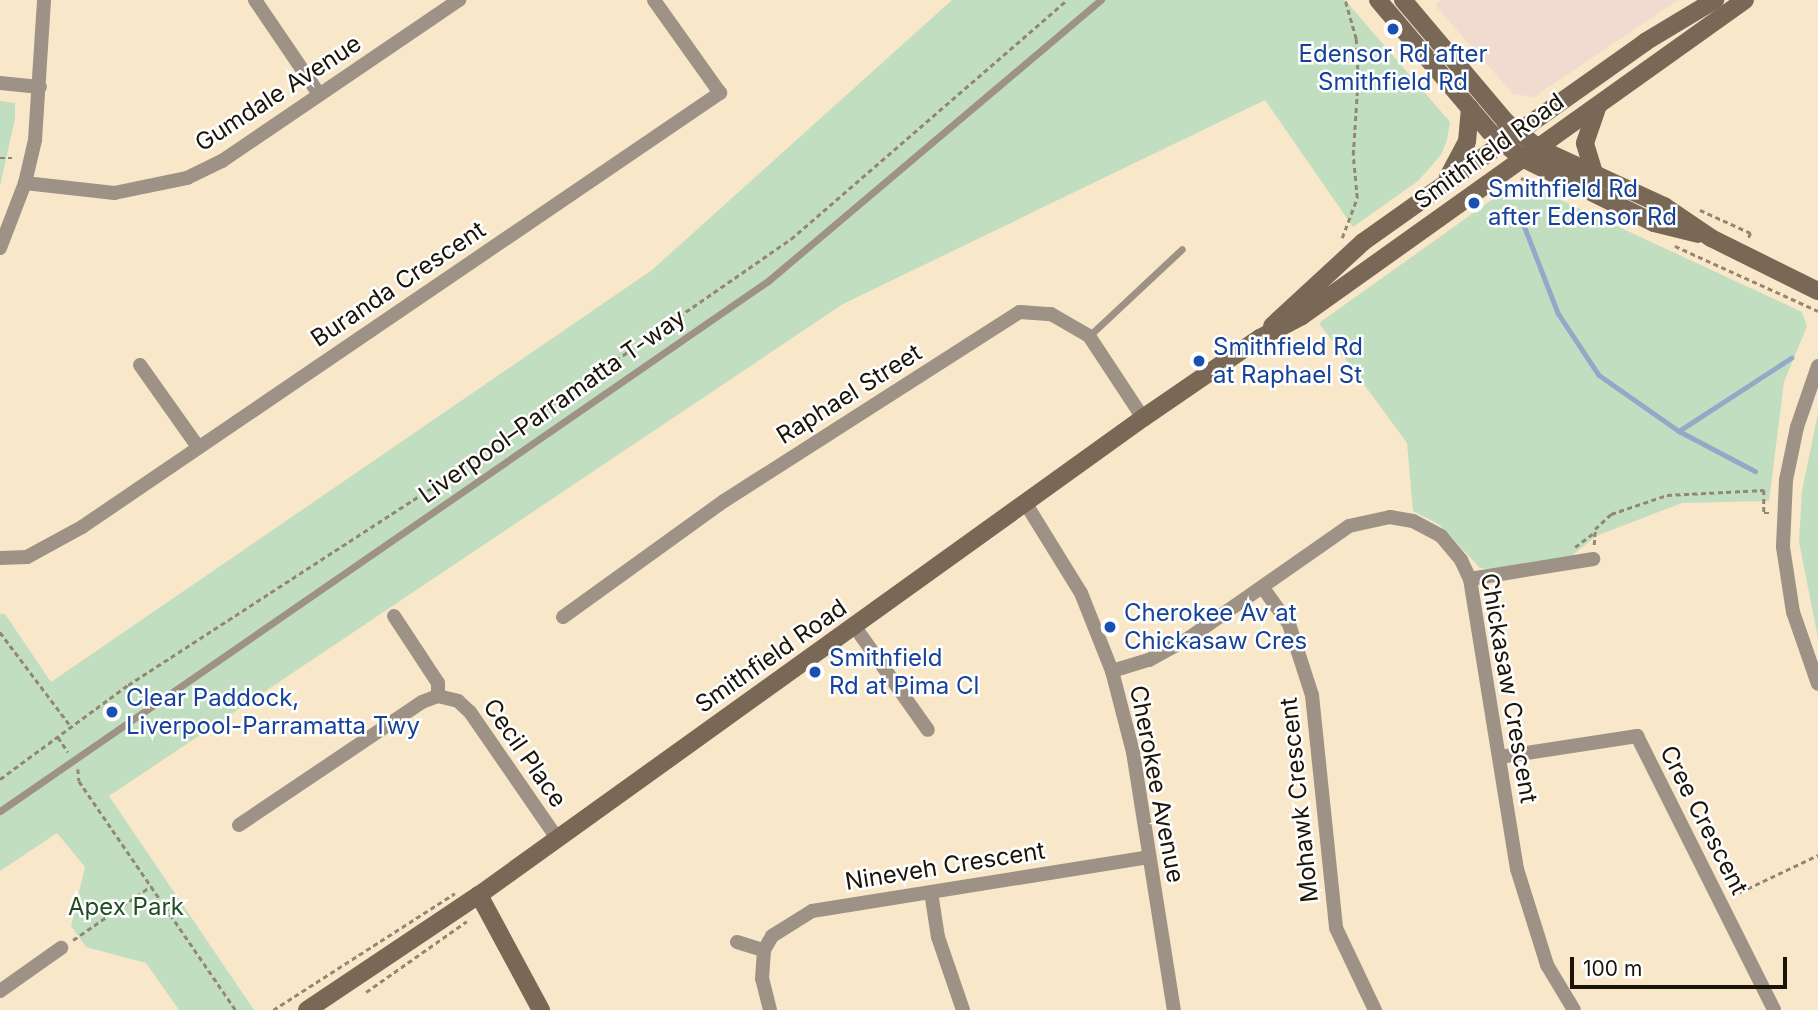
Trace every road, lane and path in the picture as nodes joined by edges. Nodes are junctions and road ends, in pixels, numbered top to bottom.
1 (44, 0) edge
2 (255, 0) edge
3 (459, 0) edge
4 (654, 0) edge
5 (1067, 0) edge
6 (1101, 0) edge
7 (1345, 0) edge
8 (1378, 0) edge
9 (1403, 0) edge
10 (1715, 0) edge
11 (1745, 0) edge
12 (0, 83) edge
13 (40, 87) junction
14 (319, 94) junction
15 (1604, 97) junction
16 (1470, 108) junction
17 (1518, 132) junction
18 (1501, 142) junction
19 (1538, 148) junction
20 (0, 158) edge
21 (12, 158) dead end
22 (1522, 158) junction
23 (1594, 173) junction
24 (25, 183) junction
25 (1444, 183) junction
26 (1350, 233) dead end
27 (1711, 238) junction
28 (0, 248) edge
29 (1182, 249) dead end
30 (1818, 290) edge
31 (1088, 336) junction
32 (1260, 338) junction
33 (140, 365) dead end
34 (1818, 366) edge
35 (1143, 418) junction
36 (198, 447) junction
37 (1026, 504) junction
38 (1785, 514) junction
39 (0, 558) edge
40 (1593, 559) joint
41 (1470, 579) junction
42 (1263, 588) junction
43 (394, 616) dead end
44 (563, 617) dead end
45 (855, 626) junction
46 (0, 632) edge
47 (1112, 671) junction
48 (1818, 684) edge
49 (438, 696) junction
50 (70, 725) junction
51 (928, 730) dead end
52 (1500, 757) junction
53 (82, 776) dead end
54 (0, 779) edge
55 (0, 811) edge
56 (239, 825) dead end
57 (557, 838) junction
58 (1818, 855) edge
59 (1149, 857) junction
60 (151, 886) junction
61 (454, 890) dead end
62 (931, 892) junction
63 (479, 895) junction
64 (1720, 901) junction
65 (469, 924) dead end
66 (737, 942) dead end
67 (61, 948) joint
68 (764, 950) junction
69 (0, 991) edge
70 (360, 996) dead end
71 (236, 1010) edge
72 (273, 1010) edge
73 (307, 1010) edge
74 (541, 1010) edge
75 (770, 1010) edge
76 (963, 1010) edge
77 (1174, 1010) edge
78 (1375, 1010) edge
79 (1574, 1010) edge
80 (1774, 1010) edge

1 - 13 street
2 - 14 street
3 - 14 street, Gumdale Avenue
4 - 36 street, Buranda Crescent
5 - 50 path
6 - 55 lane, Liverpool–Parramatta T-way
7 - 26 path
8 - 16 main road
9 - 17 main road
10 - 17 main road, Smithfield Road
11 - 15 main road, Smithfield Road
12 - 13 street
13 - 24 street
14 - 24 street, Gumdale Avenue
15 - 19 main road, Smithfield Road
15 - 23 main road
16 - 18 main road
16 - 25 main road
17 - 18 main road, Smithfield Road
17 - 19 main road
18 - 22 main road
18 - 25 main road, Smithfield Road
19 - 22 main road, Smithfield Road
19 - 23 main road
20 - 21 path
22 - 27 main road
22 - 32 main road, Smithfield Road
23 - 27 main road
24 - 28 street
25 - 32 main road, Smithfield Road
27 - 30 main road
29 - 31 lane
31 - 35 street, Raphael Street
31 - 44 street, Raphael Street
32 - 35 main road, Smithfield Road
33 - 36 street
34 - 38 street
35 - 37 main road, Smithfield Road
36 - 39 street, Buranda Crescent
37 - 45 main road, Smithfield Road
37 - 47 street, Cherokee Avenue
38 - 40 path
38 - 48 street
40 - 41 street
41 - 42 street, Chickasaw Crescent
41 - 52 street, Chickasaw Crescent
42 - 47 street, Chickasaw Crescent
42 - 78 street, Mohawk Crescent
43 - 49 street
45 - 51 street
45 - 57 main road, Smithfield Road
46 - 50 path
47 - 59 street, Cherokee Avenue
49 - 56 street
49 - 57 street, Cecil Place
50 - 54 path
52 - 64 street, Cree Crescent
52 - 79 street, Chickasaw Crescent
53 - 60 path
57 - 63 main road, Smithfield Road
58 - 64 path
59 - 62 street, Nineveh Crescent
59 - 77 street, Cherokee Avenue
60 - 67 path
60 - 71 path
61 - 72 path
62 - 68 street, Nineveh Crescent
62 - 76 street
63 - 73 main road, Smithfield Road
63 - 74 main road
64 - 80 street, Cree Crescent
65 - 70 path
66 - 68 street
67 - 69 street
68 - 75 street

